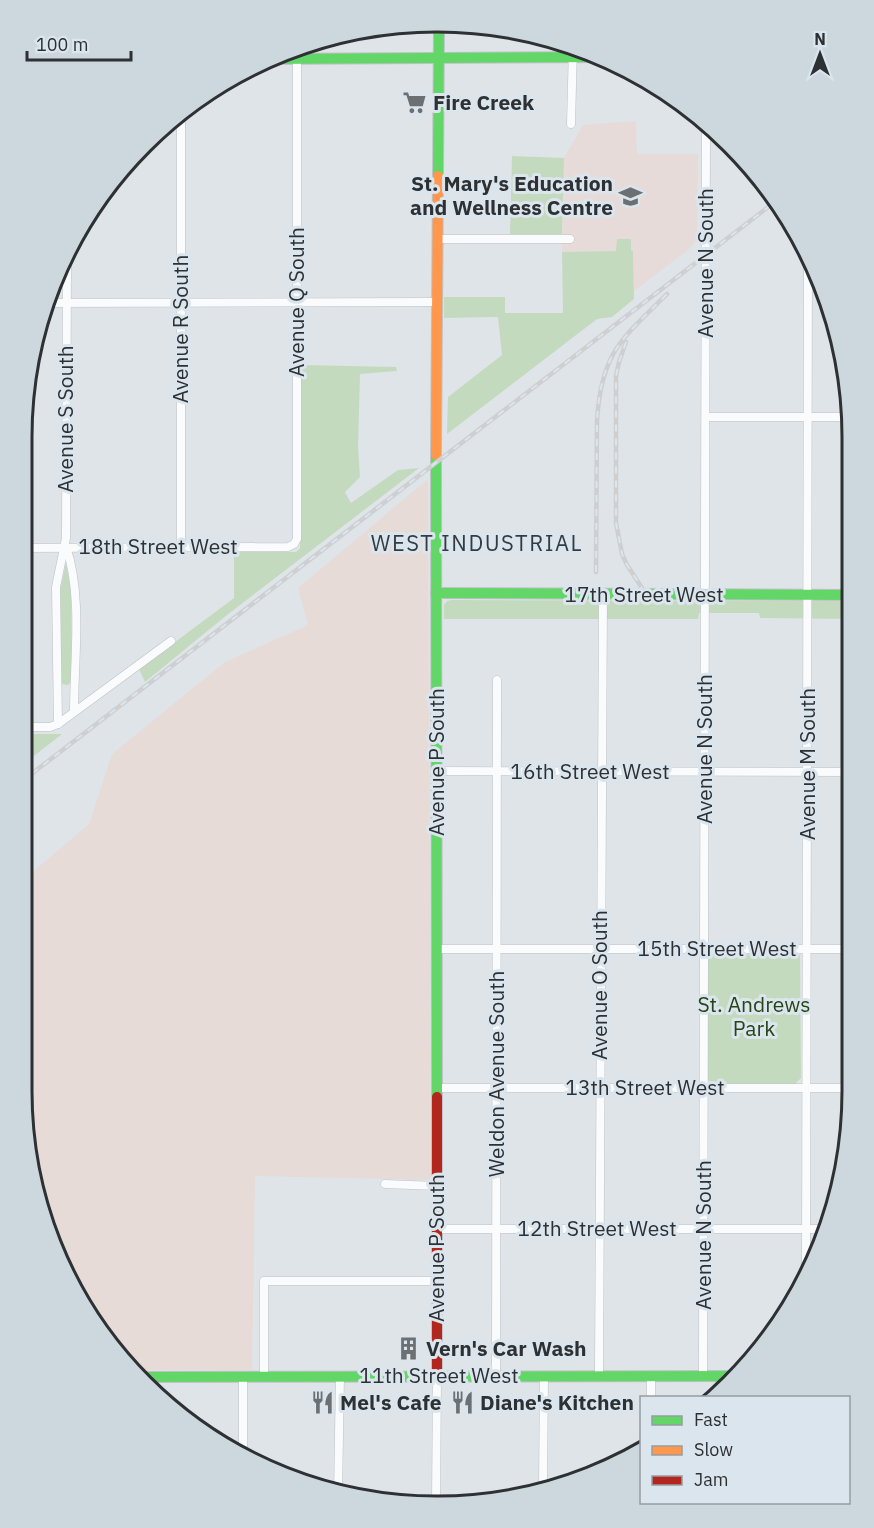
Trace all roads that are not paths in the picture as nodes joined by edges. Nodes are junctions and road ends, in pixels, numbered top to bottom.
1 (439, 32) edge
2 (562, 52) edge
3 (573, 55) edge
4 (439, 58) junction
5 (290, 59) edge
6 (297, 59) junction
7 (182, 122) edge
8 (572, 124) dead end
9 (706, 134) edge
10 (570, 239) dead end
11 (438, 240) junction
12 (67, 271) edge
13 (808, 273) edge
14 (296, 302) junction
15 (436, 302) junction
16 (54, 303) edge
17 (67, 303) junction
18 (182, 303) junction
19 (808, 416) junction
20 (706, 417) junction
21 (842, 417) edge
22 (294, 544) joint
23 (66, 547) junction
24 (181, 547) junction
25 (32, 548) edge
26 (436, 593) junction
27 (603, 595) junction
28 (705, 595) junction
29 (807, 595) junction
30 (842, 595) edge
31 (171, 641) dead end
32 (497, 680) dead end
33 (58, 693) junction
34 (74, 693) junction
35 (74, 711) junction
36 (58, 724) junction
37 (32, 727) edge
38 (436, 771) junction
39 (498, 772) junction
40 (601, 772) junction
41 (704, 772) junction
42 (808, 772) junction
43 (842, 772) edge
44 (437, 949) junction
45 (498, 949) junction
46 (600, 949) junction
47 (704, 949) junction
48 (808, 949) junction
49 (842, 949) edge
50 (437, 1088) junction
51 (497, 1088) junction
52 (601, 1088) junction
53 (704, 1088) junction
54 (807, 1088) junction
55 (842, 1088) edge
56 (385, 1184) dead end
57 (437, 1186) junction
58 (437, 1229) junction
59 (497, 1229) junction
60 (599, 1229) junction
61 (704, 1229) junction
62 (806, 1229) junction
63 (818, 1229) edge
64 (806, 1259) edge
65 (437, 1281) junction
66 (340, 1376) junction
67 (437, 1376) junction
68 (496, 1376) junction
69 (544, 1376) junction
70 (599, 1376) junction
71 (651, 1376) junction
72 (703, 1376) junction
73 (726, 1376) edge
74 (149, 1377) edge
75 (243, 1377) junction
76 (264, 1377) junction
77 (651, 1396) edge
78 (243, 1447) edge
79 (543, 1483) edge
80 (338, 1484) edge
81 (436, 1496) edge

1 - 4 main road, Avenue P South
2 - 4 main road
3 - 8 street
4 - 6 main road
4 - 11 main road, Avenue P South
5 - 6 main road
6 - 14 street, Avenue Q South
7 - 18 street, Avenue R South
9 - 20 street, Avenue N South
10 - 11 street
11 - 15 main road, Avenue P South
12 - 17 street, Avenue S South
13 - 19 street, Avenue M South
14 - 15 street
14 - 18 street
14 - 22 street, Avenue Q South
15 - 26 main road, Avenue P South
16 - 17 street
17 - 18 street
17 - 23 street, Avenue S South
18 - 24 street, Avenue R South
19 - 20 street
19 - 21 street
19 - 29 street, Avenue M South
20 - 28 street, Avenue N South
22 - 24 street, 18th Street West
23 - 24 street, 18th Street West
23 - 25 street, 18th Street West
23 - 33 street, Avenue S South
23 - 34 street, Avenue S South
26 - 27 main road, 17th Street West
26 - 38 main road, Avenue P South
27 - 28 main road, 17th Street West
27 - 40 street, Avenue O South
28 - 29 main road, 17th Street West
28 - 41 street, Avenue N South
29 - 30 main road, 17th Street West
29 - 42 street, Avenue M South
31 - 35 street
32 - 39 street, Weldon Avenue South
33 - 34 street
33 - 36 street, Avenue S South
34 - 35 street, Avenue S South
35 - 36 street
36 - 37 street
38 - 39 street, 16th Street West
38 - 44 main road, Avenue P South
39 - 40 street, 16th Street West
39 - 45 street, Weldon Avenue South
40 - 41 street, 16th Street West
40 - 46 street, Avenue O South
41 - 42 street, 16th Street West
41 - 47 street, Avenue N South
42 - 43 street, 16th Street West
42 - 48 street, Avenue M South
44 - 45 street, 15th Street West
44 - 50 main road, Avenue P South
45 - 46 street, 15th Street West
45 - 51 street, Weldon Avenue South
46 - 47 street, 15th Street West
46 - 52 street, Avenue O South
47 - 48 street, 15th Street West
47 - 53 street, Avenue N South
48 - 49 street, 15th Street West
48 - 54 street, Avenue M South
50 - 51 street, 13th Street West
50 - 57 main road, Avenue P South
51 - 52 street, 13th Street West
51 - 59 street, Weldon Avenue South
52 - 53 street, 13th Street West
52 - 60 street, Avenue O South
53 - 54 street, 13th Street West
53 - 61 street, Avenue N South
54 - 55 street, 13th Street West
54 - 62 street, Avenue M South
56 - 57 street
57 - 58 main road, Avenue P South
58 - 59 street, 12th Street West
58 - 65 main road, Avenue P South
59 - 60 street, 12th Street West
59 - 68 street, Weldon Avenue South
60 - 61 street, 12th Street West
60 - 70 street, Avenue O South
61 - 62 street, 12th Street West
61 - 72 street, Avenue N South
62 - 63 street, 12th Street West
62 - 64 street, Avenue M South
65 - 67 main road, Avenue P South
65 - 76 street
66 - 67 main road, 11th Street West
66 - 76 main road, 11th Street West
66 - 80 street
67 - 68 main road, 11th Street West
67 - 81 street, Avenue P South
68 - 69 main road, 11th Street West
69 - 70 main road, 11th Street West
69 - 79 street
70 - 71 main road, 11th Street West
71 - 72 main road, 11th Street West
71 - 77 street
72 - 73 main road, 11th Street West
74 - 75 main road, 11th Street West
75 - 76 main road, 11th Street West
75 - 78 street

